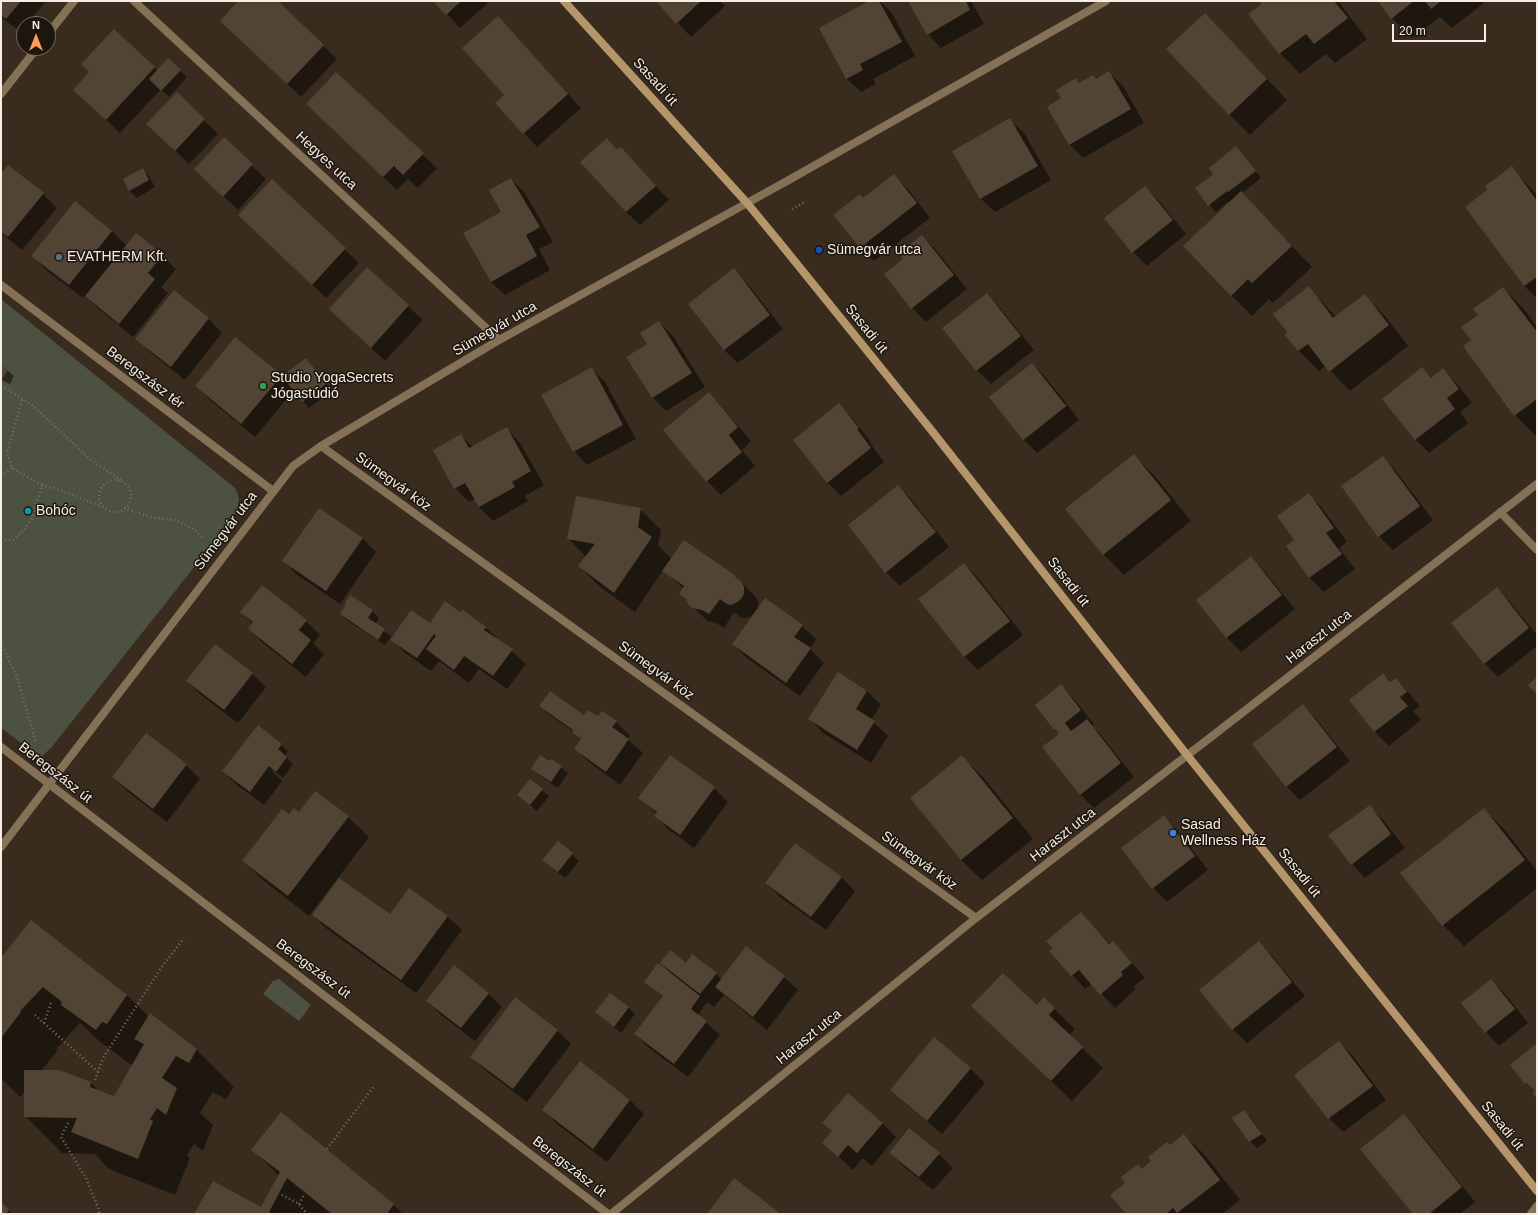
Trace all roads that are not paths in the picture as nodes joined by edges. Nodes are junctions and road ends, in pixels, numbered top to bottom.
1 (74, 1) edge
2 (134, 1) edge
3 (564, 1) edge
4 (1106, 1) edge
5 (56, 24) edge
6 (31, 56) edge
7 (1, 94) edge
8 (747, 203) junction
9 (1, 285) edge
10 (499, 340) junction
11 (321, 446) junction
12 (1537, 484) edge
13 (273, 491) junction
14 (1500, 512) junction
15 (1537, 550) edge
16 (1, 747) edge
17 (1187, 755) junction
18 (49, 785) junction
19 (1, 847) edge
20 (976, 918) junction
21 (1537, 1191) edge
22 (1537, 1206) edge
23 (609, 1214) edge
24 (1531, 1214) edge

1 - 5 street
2 - 10 street, Hegyes utca
3 - 8 street, Sasadi út
4 - 8 street, Sümegvár utca
6 - 7 street
8 - 10 street, Sümegvár utca
8 - 17 street, Sasadi út
9 - 13 street, Beregszász tér
10 - 11 street, Sümegvár utca
11 - 13 street, Sümegvár utca
11 - 20 street, Sümegvár köz
12 - 14 street, Haraszt utca
13 - 18 street, Sümegvár utca
14 - 15 street
14 - 17 street, Haraszt utca
16 - 18 street, Beregszász út
17 - 20 street, Haraszt utca
17 - 21 street, Sasadi út
18 - 19 street, Sümegvár utca
18 - 23 street, Beregszász út
20 - 23 street, Haraszt utca
22 - 24 street

